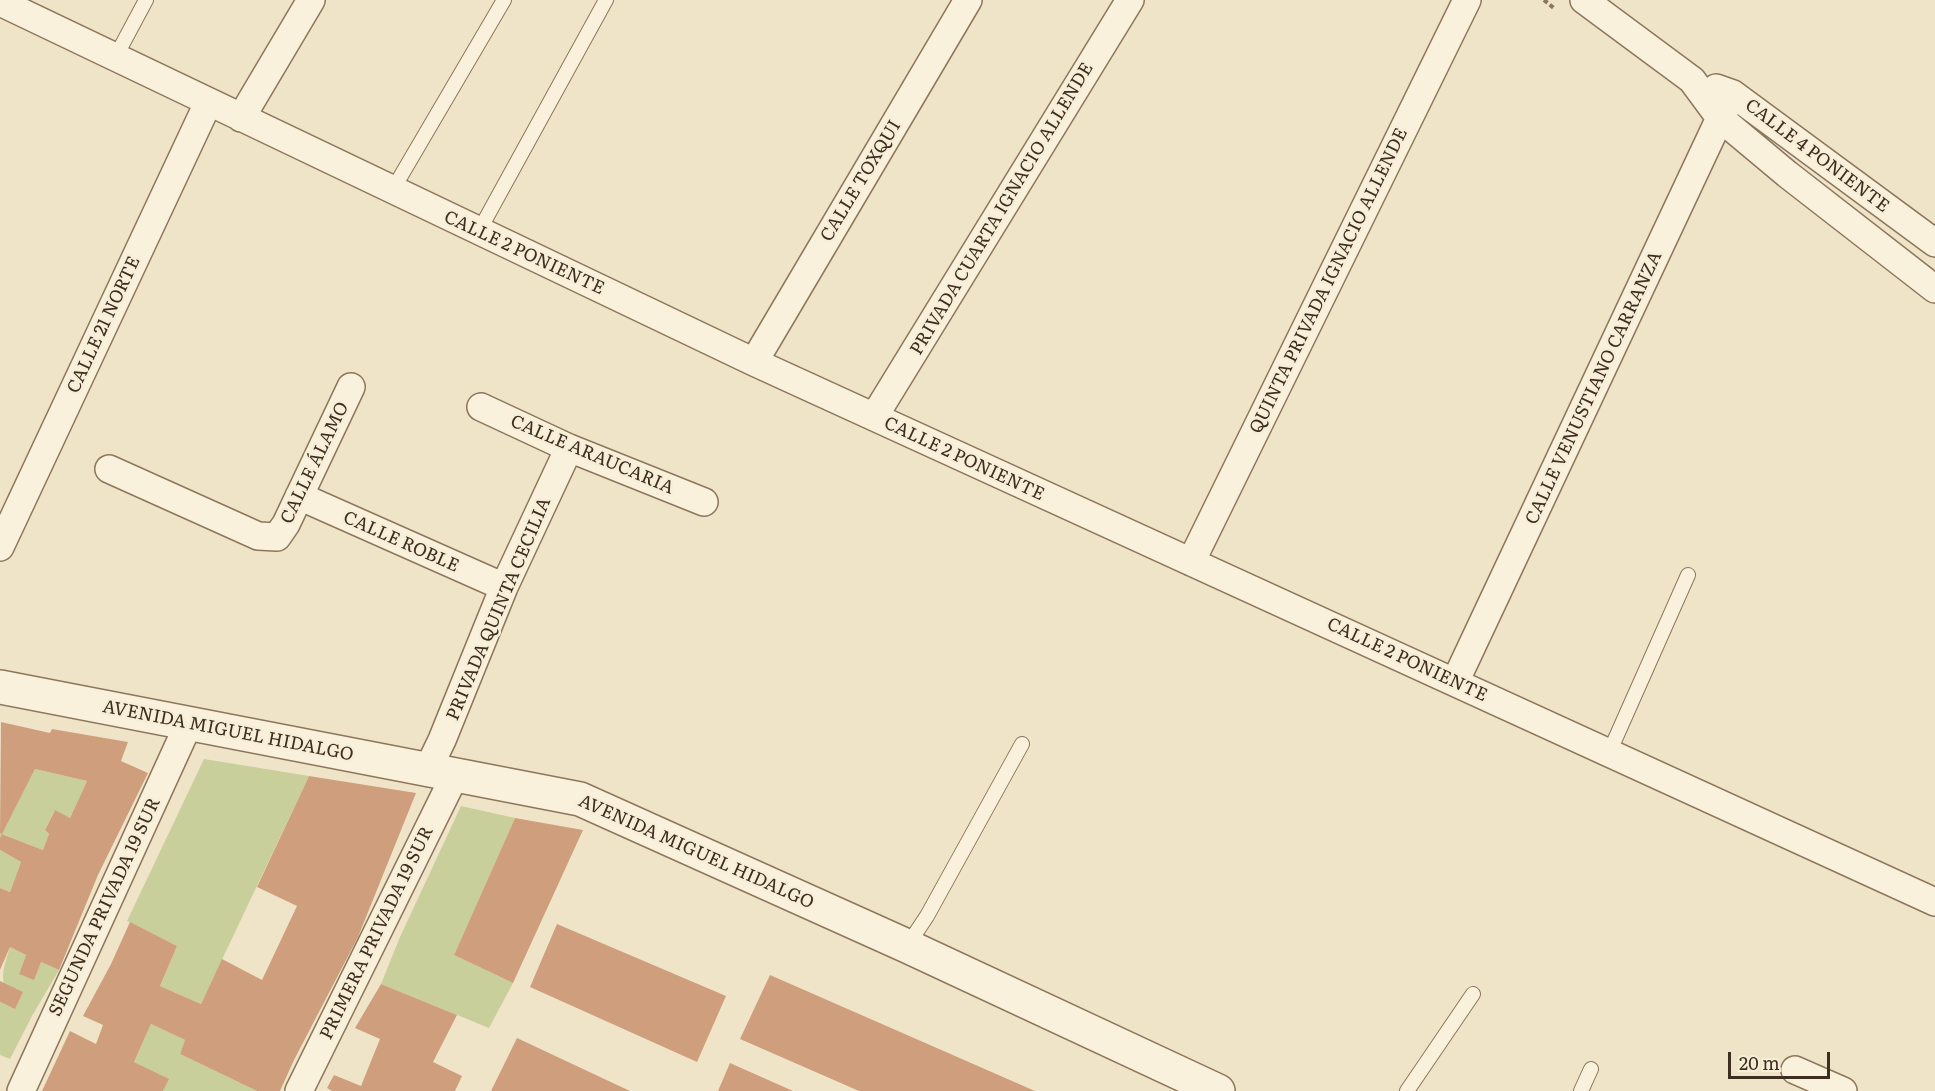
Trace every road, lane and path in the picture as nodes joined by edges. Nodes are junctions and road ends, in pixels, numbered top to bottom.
1 (146, 0) edge
2 (311, 0) edge
3 (504, 0) edge
4 (606, 0) edge
5 (968, 0) edge
6 (1130, 0) edge
7 (1467, 0) edge
8 (1584, 0) edge
9 (0, 2) edge
10 (115, 58) junction
11 (1692, 80) junction
12 (1733, 94) junction
13 (208, 103) junction
14 (241, 118) junction
15 (1720, 118) junction
16 (392, 190) junction
17 (478, 231) junction
18 (1935, 243) edge
19 (1935, 289) edge
20 (754, 362) junction
21 (351, 387) dead end
22 (481, 407) dead end
23 (874, 417) junction
24 (569, 448) junction
25 (109, 469) dead end
26 (299, 496) junction
27 (704, 502) dead end
28 (0, 547) edge
29 (1191, 562) junction
30 (1688, 575) dead end
31 (504, 587) junction
32 (1455, 682) junction
33 (0, 687) edge
34 (189, 723) junction
35 (1022, 744) dead end
36 (1609, 753) junction
37 (442, 772) junction
38 (1935, 902) edge
39 (907, 946) junction
40 (1473, 994) dead end
41 (1591, 1069) dead end
42 (1795, 1070) dead end
43 (21, 1091) edge
44 (299, 1091) edge
45 (1218, 1091) edge
46 (1407, 1091) edge
47 (1581, 1091) edge
48 (1843, 1091) edge

1 - 10 lane
2 - 14 street
3 - 16 lane
4 - 17 lane
5 - 20 street, CALLE TOXQUI
6 - 23 street, PRIVADA CUARTA IGNACIO ALLENDE
7 - 29 street, QUINTA PRIVADA IGNACIO ALLENDE
8 - 11 street, CALLE 4 PONIENTE
9 - 10 street, CALLE 2 PONIENTE
10 - 13 street, CALLE 2 PONIENTE
11 - 12 street, CALLE 4 PONIENTE
11 - 15 street, CALLE 4 PONIENTE
12 - 15 street, CALLE VENUSTIANO CARRANZA
12 - 18 street, CALLE 4 PONIENTE
13 - 14 street, CALLE 2 PONIENTE
13 - 28 street, CALLE 21 NORTE
14 - 16 street, CALLE 2 PONIENTE
15 - 19 street, CALLE 4 PONIENTE
15 - 32 street, CALLE VENUSTIANO CARRANZA
16 - 17 street, CALLE 2 PONIENTE
17 - 20 street, CALLE 2 PONIENTE
20 - 23 street, CALLE 2 PONIENTE
21 - 26 street, CALLE ÁLAMO
22 - 24 street, CALLE ARAUCARIA
23 - 29 street, CALLE 2 PONIENTE
24 - 27 street, CALLE ARAUCARIA
24 - 31 street, PRIVADA QUINTA CECILIA
25 - 26 street, CALLE ÁLAMO
26 - 31 street, CALLE ROBLE
29 - 32 street, CALLE 2 PONIENTE
30 - 36 lane
31 - 37 street, PRIVADA QUINTA CECILIA
32 - 36 street, CALLE 2 PONIENTE
33 - 34 street, AVENIDA MIGUEL HIDALGO
34 - 37 street, AVENIDA MIGUEL HIDALGO
34 - 43 street, SEGUNDA PRIVADA 19 SUR
35 - 39 lane
36 - 38 street, CALLE 2 PONIENTE
37 - 39 street, AVENIDA MIGUEL HIDALGO
37 - 44 street, PRIMERA PRIVADA 19 SUR
39 - 45 street, AVENIDA MIGUEL HIDALGO
40 - 46 lane
41 - 47 lane
42 - 48 street

